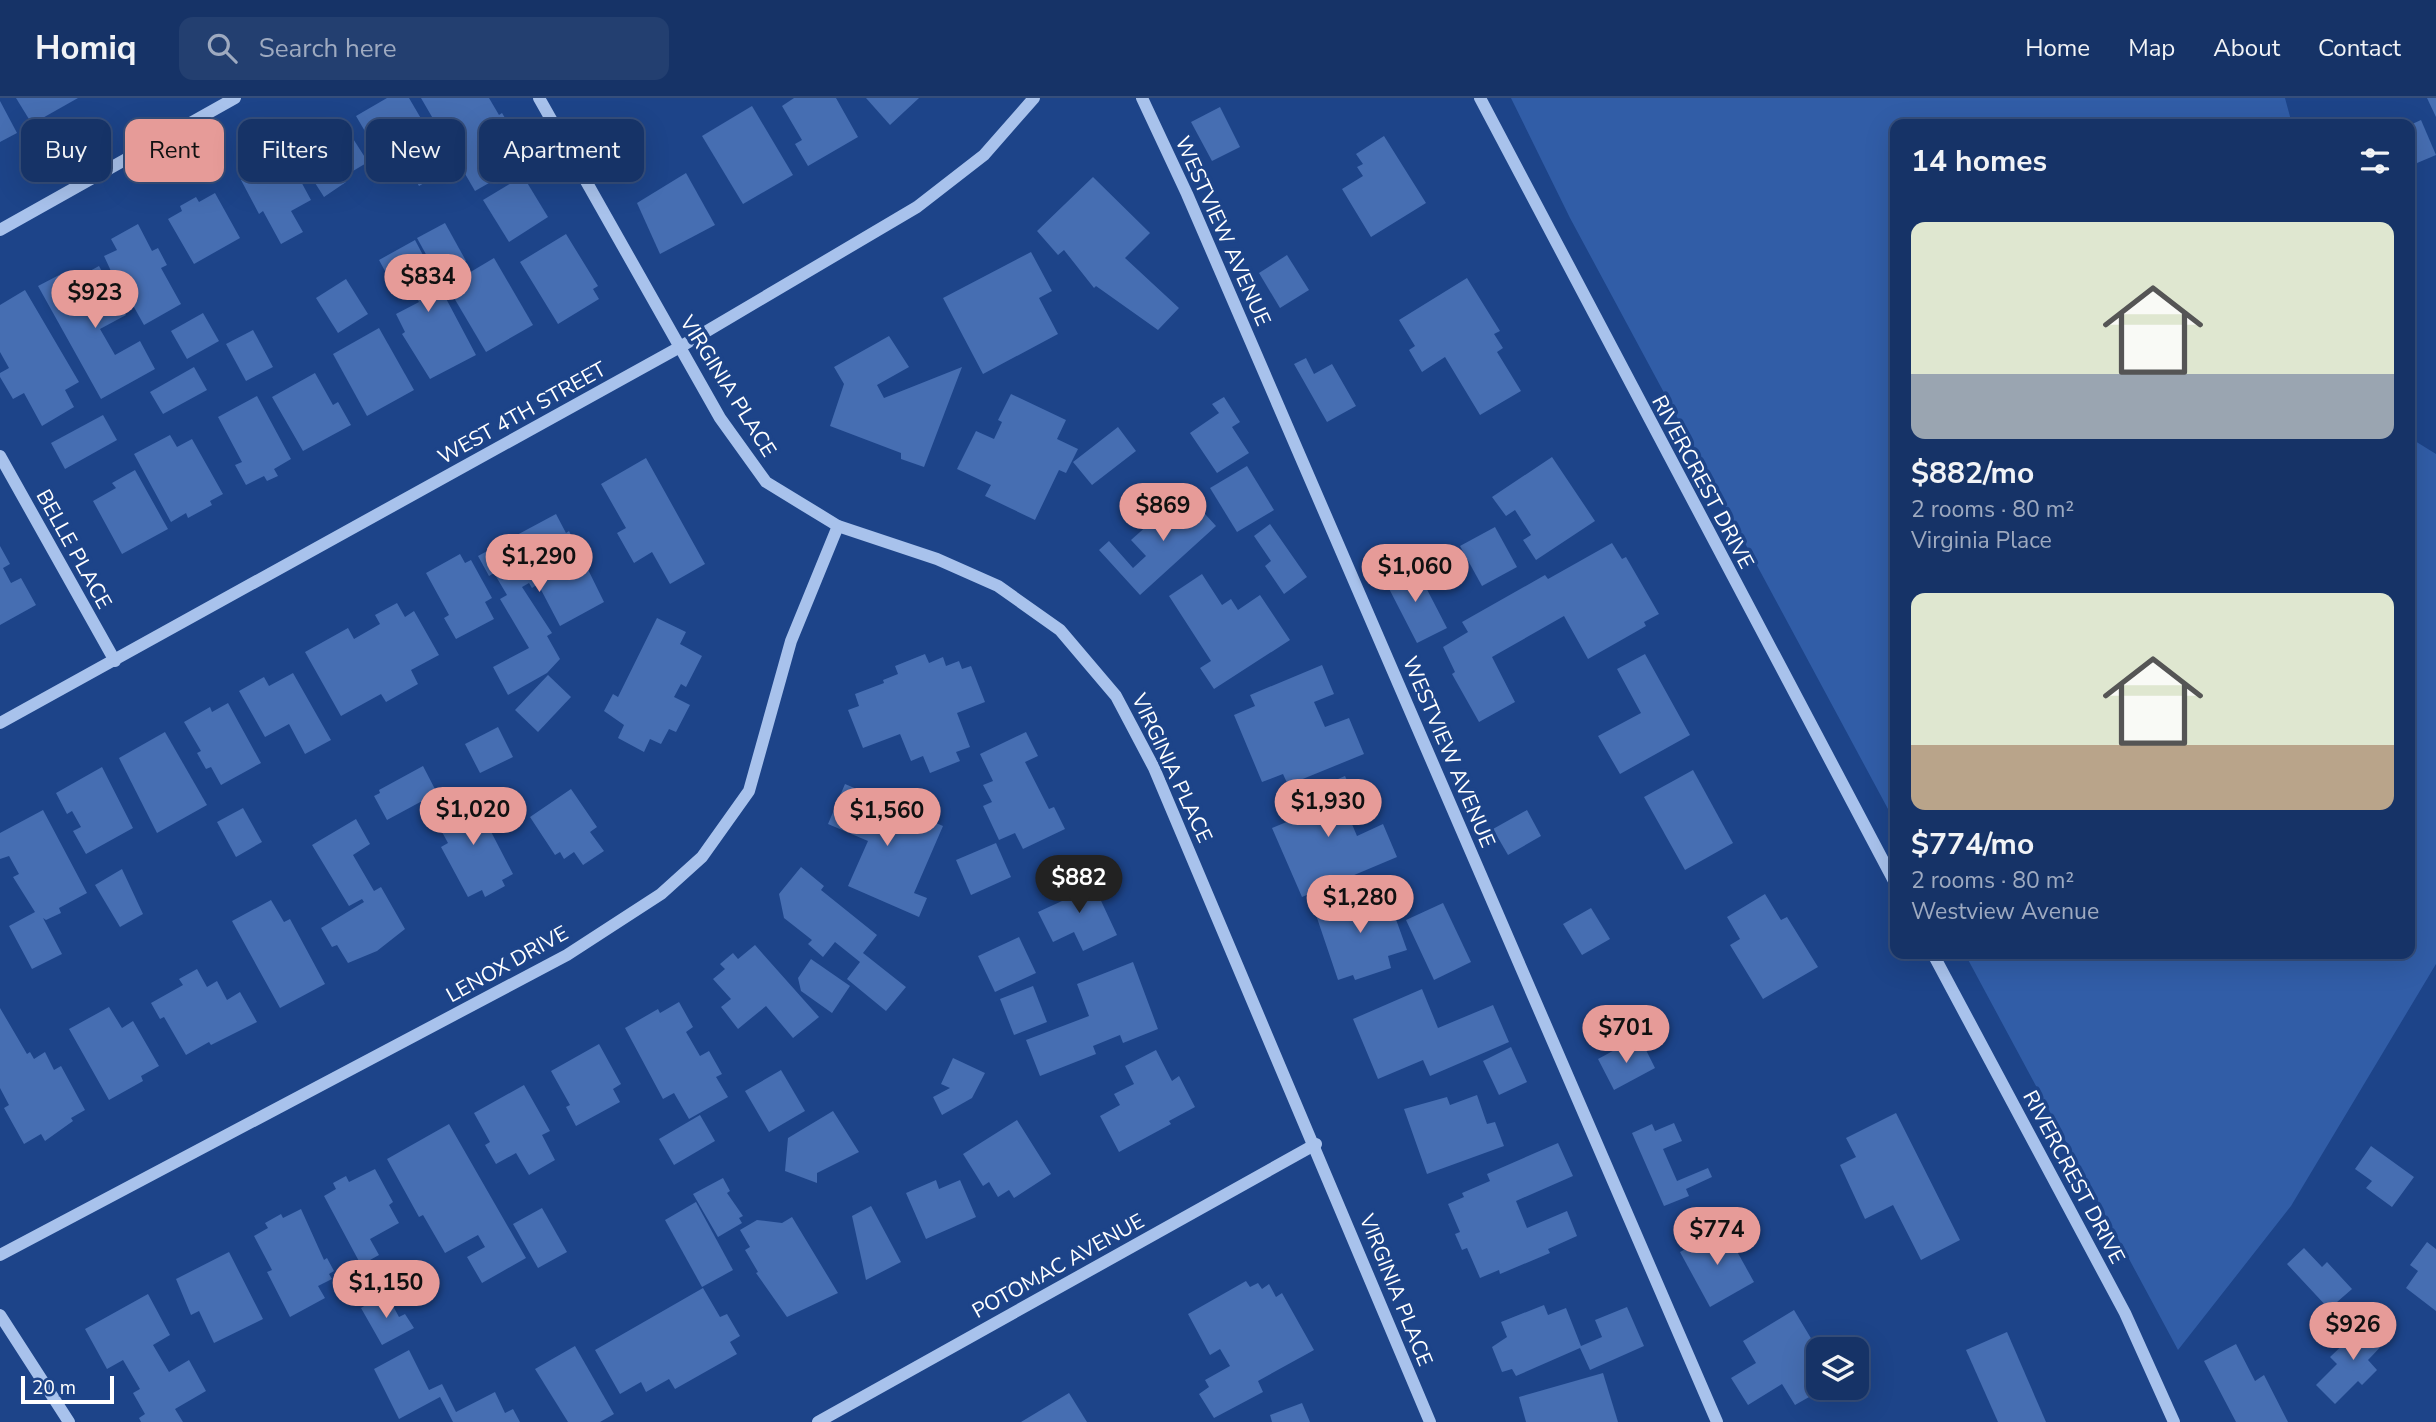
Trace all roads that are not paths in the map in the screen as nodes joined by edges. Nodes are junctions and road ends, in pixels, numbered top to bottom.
1 (236, 98) edge
2 (539, 98) edge
3 (1034, 98) edge
4 (1142, 98) edge
5 (1480, 98) edge
6 (0, 230) edge
7 (680, 347) junction
8 (0, 456) edge
9 (838, 526) junction
10 (115, 661) junction
11 (0, 723) edge
12 (1890, 874) edge
13 (1936, 959) edge
14 (1316, 1144) junction
15 (0, 1255) edge
16 (0, 1315) edge
17 (69, 1422) edge
18 (818, 1422) edge
19 (1430, 1422) edge
20 (1717, 1422) edge
21 (2173, 1422) edge

1 - 6 street
2 - 7 street, VIRGINIA PLACE
3 - 7 street, WEST 4TH STREET
4 - 20 street, WESTVIEW AVENUE
5 - 12 street, RIVERCREST DRIVE
7 - 9 street, VIRGINIA PLACE
7 - 10 street, WEST 4TH STREET
8 - 10 street, BELLE PLACE
9 - 14 street, VIRGINIA PLACE
9 - 15 street, LENOX DRIVE
10 - 11 street, WEST 4TH STREET
13 - 21 street, RIVERCREST DRIVE
14 - 18 street, POTOMAC AVENUE
14 - 19 street, VIRGINIA PLACE
16 - 17 street

